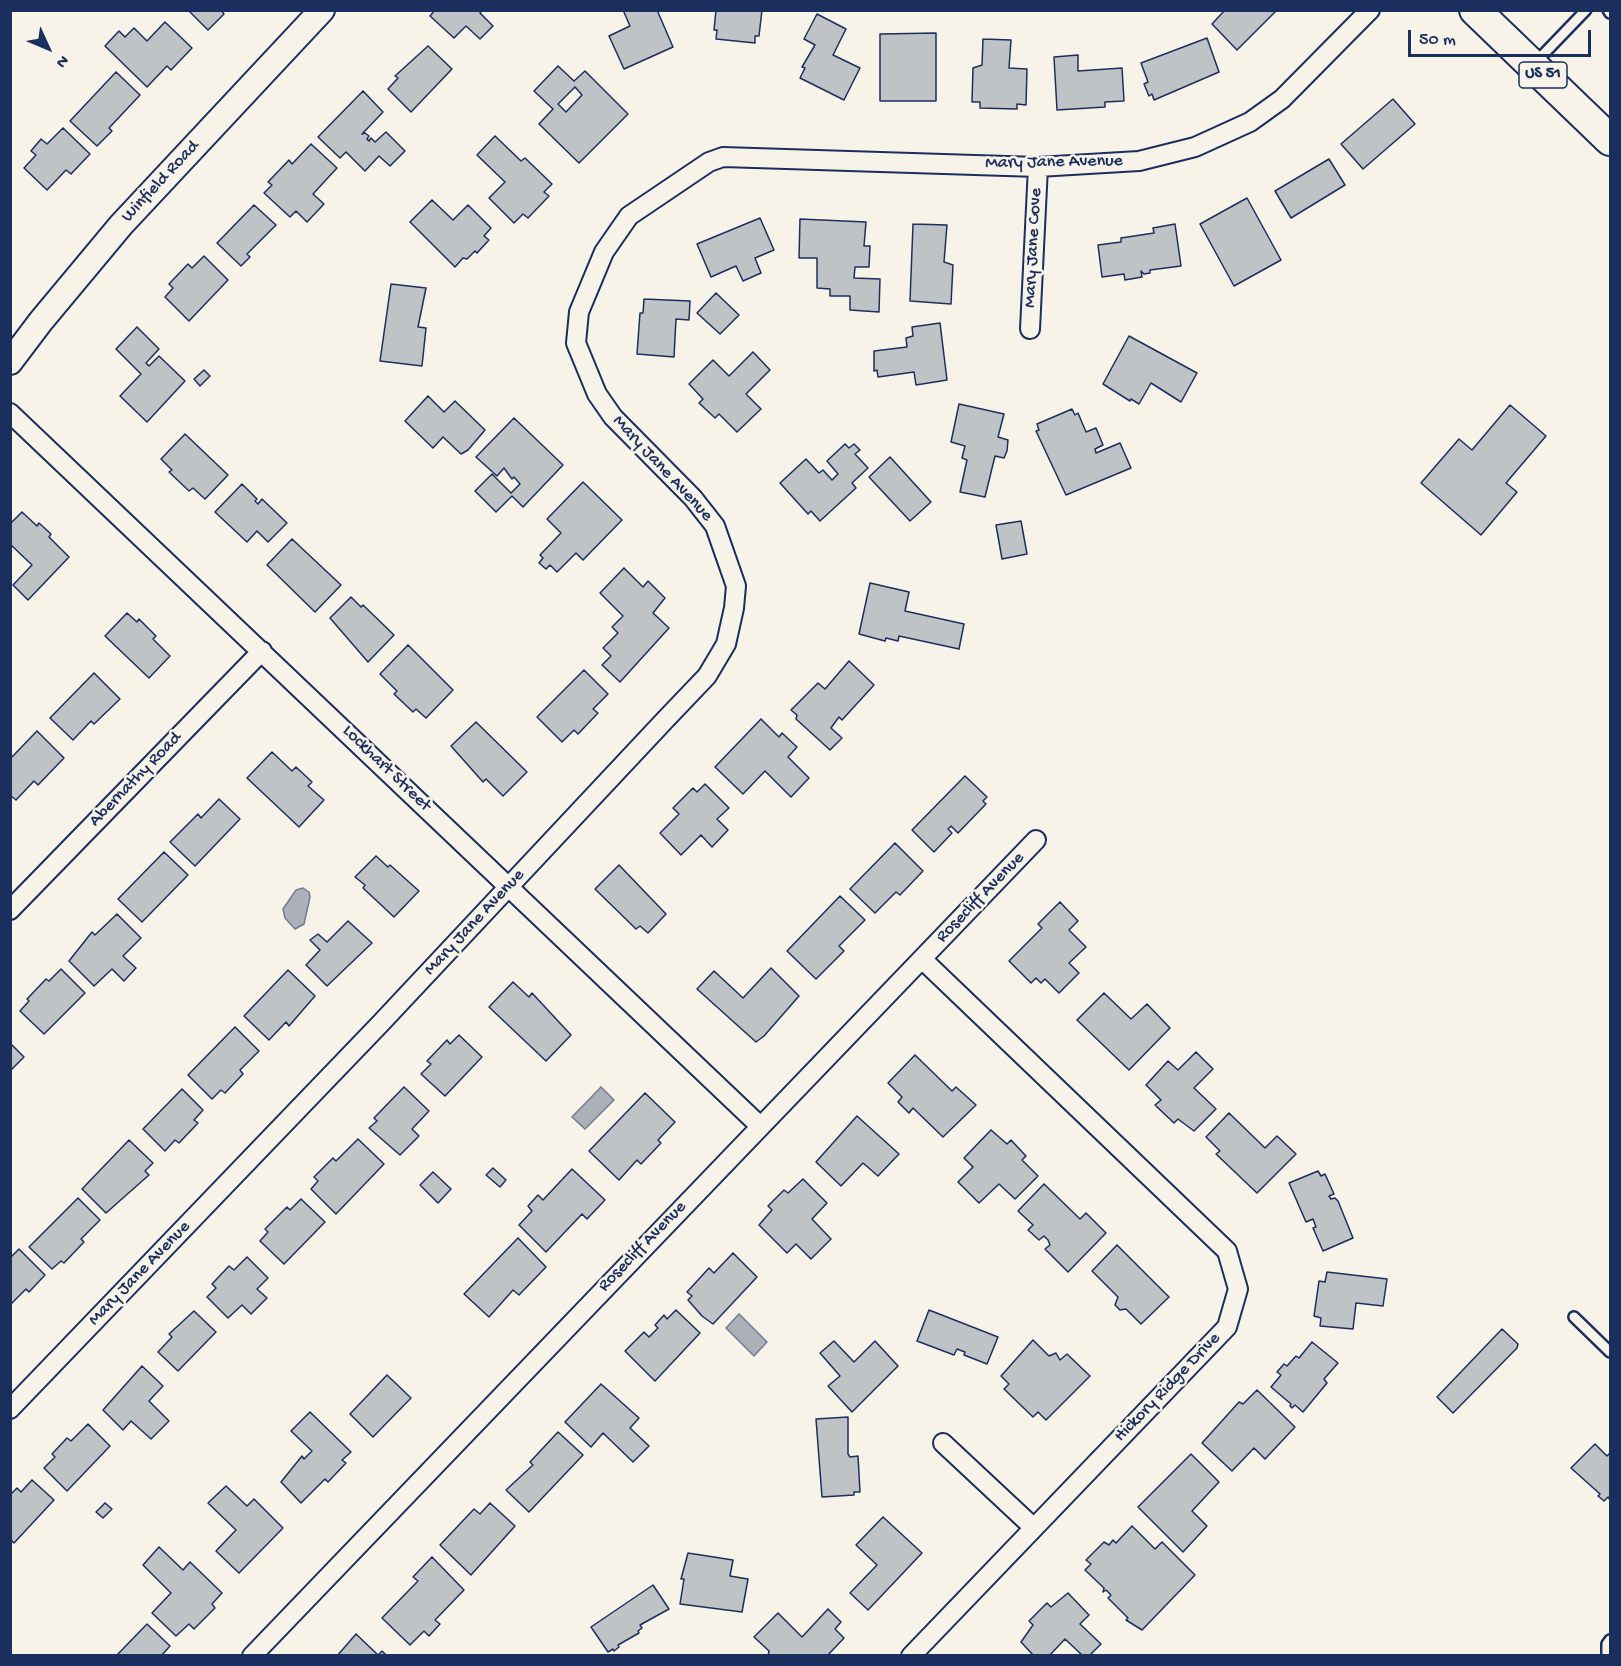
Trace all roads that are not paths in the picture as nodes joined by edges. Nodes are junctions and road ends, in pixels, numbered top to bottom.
1 (322, 10) edge
2 (1370, 10) edge
3 (1475, 10) edge
4 (1586, 10) edge
5 (1533, 65) junction
6 (1611, 140) edge
7 (1038, 167) junction
8 (1030, 329) dead end
9 (10, 362) edge
10 (10, 413) edge
11 (262, 651) junction
12 (1036, 840) dead end
13 (508, 888) junction
14 (10, 910) edge
15 (922, 959) junction
16 (760, 1126) junction
17 (1574, 1317) dead end
18 (1611, 1352) edge
19 (10, 1409) edge
20 (943, 1443) dead end
21 (1034, 1528) junction
22 (1611, 1640) edge
23 (252, 1656) edge
24 (912, 1656) edge
25 (1607, 1656) edge

1 - 9 street, Winfield Road
2 - 7 street, Mary Jane Avenue
3 - 5 main road, US 51
4 - 5 lane
5 - 6 main road, US 51
7 - 8 street, Mary Jane Cove
7 - 13 street, Mary Jane Avenue
10 - 11 street, Lockhart Street
11 - 13 street, Lockhart Street
11 - 14 street, Abernathy Road
12 - 15 street, Rosecliff Avenue
13 - 16 street, Lockhart Street
13 - 19 street, Mary Jane Avenue
15 - 16 street, Rosecliff Avenue
15 - 21 street, Hickory Ridge Drive
16 - 23 street, Rosecliff Avenue
17 - 18 lane
20 - 21 street
21 - 24 street, Hickory Ridge Drive
22 - 25 lane

